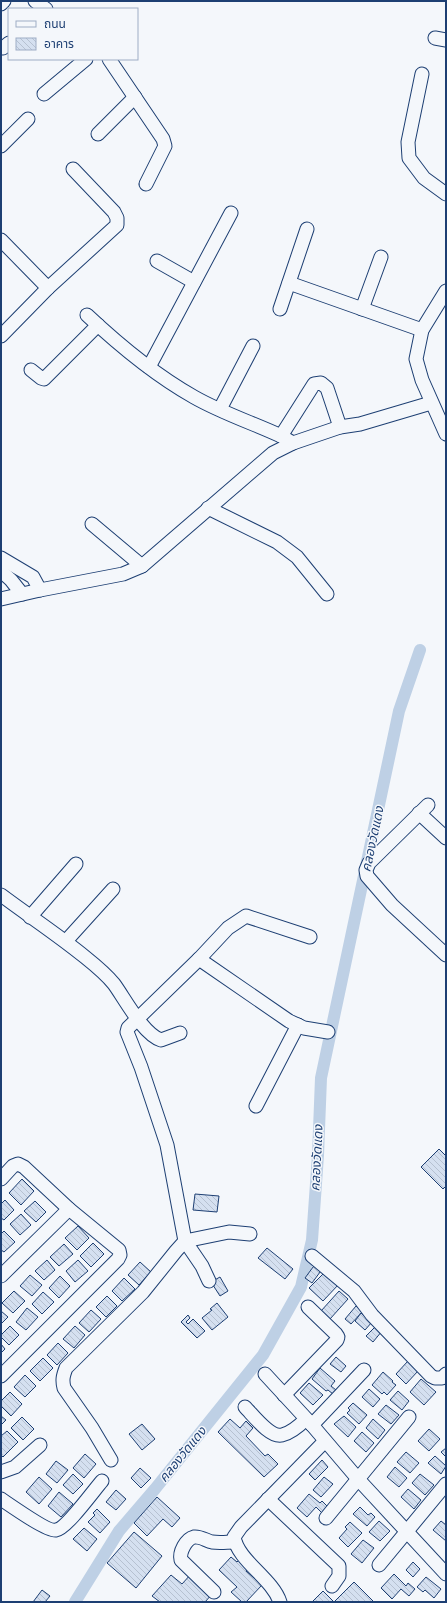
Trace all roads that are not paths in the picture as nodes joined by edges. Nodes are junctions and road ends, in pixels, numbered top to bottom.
1 (4, 1) edge
2 (35, 1) edge
3 (1, 4) edge
4 (44, 8) edge
5 (85, 60) edge
6 (110, 60) edge
7 (422, 74) dead end
8 (44, 94) dead end
9 (135, 97) junction
10 (28, 119) dead end
11 (98, 134) dead end
12 (1, 146) edge
13 (74, 168) dead end
14 (146, 184) dead end
15 (446, 194) edge
16 (231, 213) dead end
17 (307, 229) dead end
18 (1, 240) edge
19 (381, 257) dead end
20 (158, 261) dead end
21 (194, 282) junction
22 (289, 283) junction
23 (48, 288) junction
24 (446, 291) edge
25 (280, 309) dead end
26 (362, 309) junction
27 (87, 315) dead end
28 (98, 325) junction
29 (422, 330) junction
30 (1, 336) edge
31 (253, 346) dead end
32 (149, 367) junction
33 (32, 370) dead end
34 (431, 403) junction
35 (220, 409) junction
36 (340, 427) junction
37 (446, 434) edge
38 (281, 436) junction
39 (293, 443) junction
40 (208, 508) junction
41 (92, 524) dead end
42 (1, 558) edge
43 (142, 566) junction
44 (1, 571) edge
45 (40, 590) junction
46 (22, 594) junction
47 (327, 594) dead end
48 (1, 599) edge
49 (446, 838) edge
50 (76, 864) dead end
51 (113, 889) dead end
52 (1, 895) edge
53 (30, 916) junction
54 (310, 938) dead end
55 (66, 941) junction
56 (446, 955) edge
57 (199, 959) junction
58 (137, 1019) junction
59 (298, 1025) junction
60 (328, 1032) dead end
61 (180, 1033) dead end
62 (256, 1106) dead end
63 (1, 1179) edge
64 (69, 1209) junction
65 (250, 1234) dead end
66 (185, 1241) junction
67 (312, 1256) dead end
68 (1, 1276) edge
69 (209, 1281) dead end
70 (308, 1307) dead end
71 (364, 1370) dead end
72 (265, 1374) dead end
73 (446, 1374) edge
74 (1, 1376) edge
75 (284, 1395) junction
76 (245, 1407) dead end
77 (409, 1417) dead end
78 (309, 1422) junction
79 (325, 1441) junction
80 (40, 1445) dead end
81 (110, 1460) dead end
82 (1, 1472) edge
83 (358, 1479) junction
84 (102, 1481) dead end
85 (446, 1484) edge
86 (1, 1499) edge
87 (268, 1499) junction
88 (326, 1518) dead end
89 (407, 1531) junction
90 (235, 1542) junction
91 (379, 1565) dead end
92 (446, 1574) edge
93 (332, 1586) dead end
94 (214, 1592) dead end
95 (280, 1602) edge

1 - 3 street
2 - 4 street
5 - 8 street
6 - 9 street
7 - 15 street
9 - 11 street
9 - 14 street
10 - 12 street
13 - 23 street
16 - 21 street
17 - 22 street
18 - 23 street
19 - 26 street
20 - 21 street
21 - 32 street
22 - 25 street
22 - 26 street
23 - 30 street
24 - 29 street
26 - 29 street
27 - 28 street
28 - 32 street
28 - 33 street
29 - 34 street
31 - 35 street
32 - 35 street
34 - 36 street
34 - 37 street
35 - 38 street
36 - 38 street
36 - 39 street
38 - 39 street
39 - 40 street
40 - 43 street
40 - 47 street
41 - 43 street
42 - 45 street
43 - 45 street
44 - 46 street
45 - 46 street
46 - 48 street
49 - 56 street
50 - 53 street
51 - 55 street
52 - 53 street
53 - 55 street
54 - 57 street
55 - 58 street
57 - 58 street
57 - 59 street
58 - 61 street
58 - 66 street
59 - 60 street
59 - 62 street
63 - 64 street
64 - 68 street
64 - 74 street
65 - 66 street
66 - 69 street
66 - 81 street
67 - 73 street
70 - 75 street
71 - 78 street
72 - 75 street
75 - 78 street
76 - 78 street
77 - 83 street
78 - 79 street
79 - 83 street
79 - 87 street
80 - 82 street
83 - 88 street
83 - 89 street
84 - 86 street
85 - 89 street
87 - 90 street
87 - 93 street
89 - 91 street
89 - 92 street
90 - 94 street
90 - 95 street

